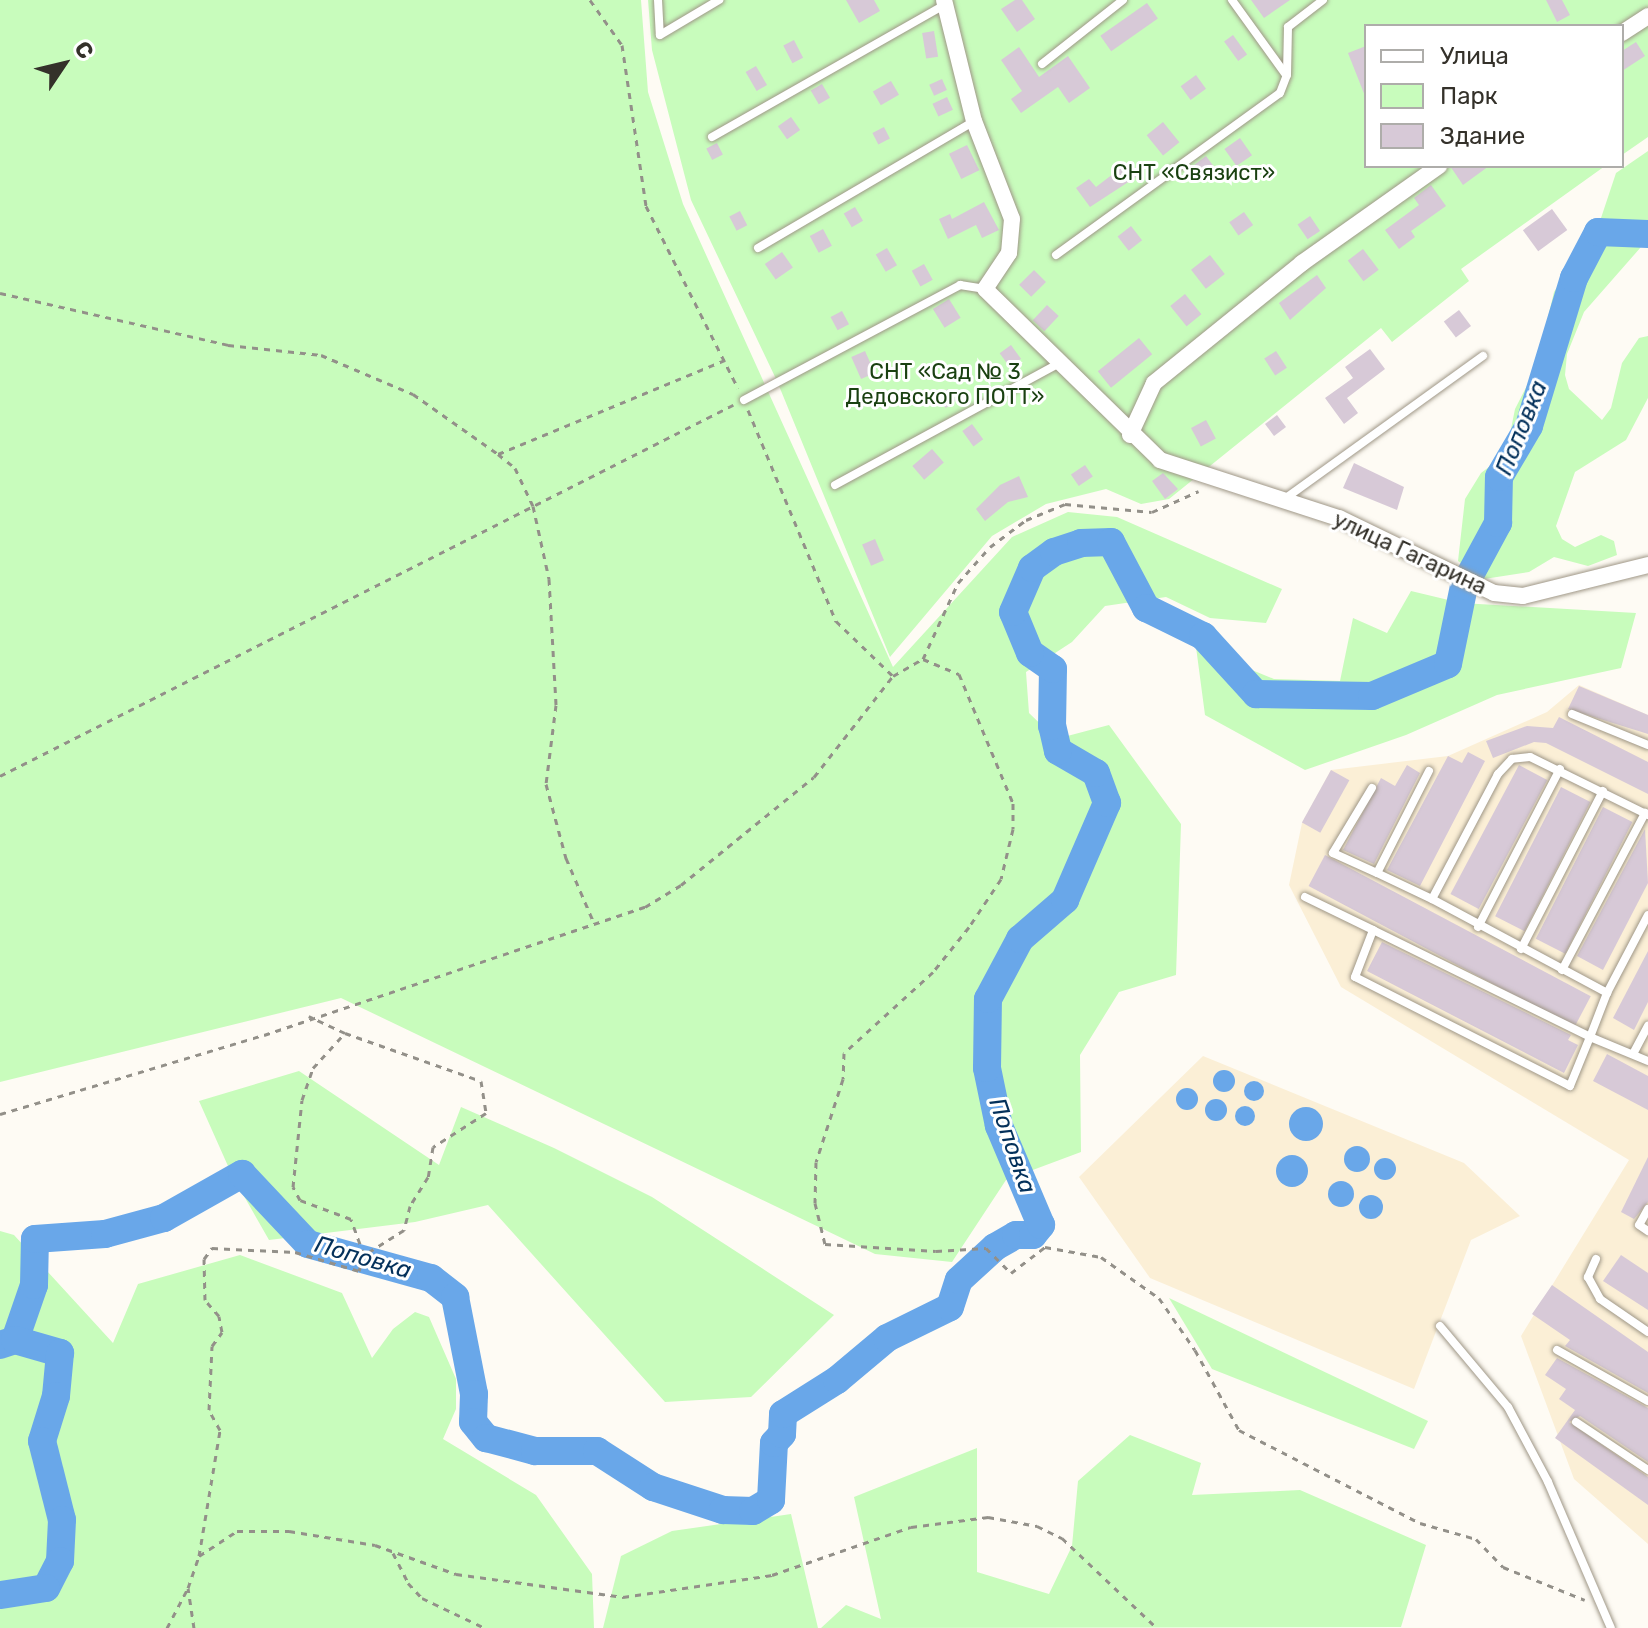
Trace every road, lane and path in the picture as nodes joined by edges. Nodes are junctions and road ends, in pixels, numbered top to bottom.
1 (590, 0) edge
2 (658, 0) edge
3 (719, 0) edge
4 (1123, 0) edge
5 (1232, 0) edge
6 (1323, 0) edge
7 (944, 2) edge
8 (1648, 16) edge
9 (1624, 32) edge
10 (1042, 64) dead end
11 (1287, 75) junction
12 (974, 121) junction
13 (712, 137) dead end
14 (1436, 168) edge
15 (758, 248) dead end
16 (1056, 255) dead end
17 (985, 289) junction
18 (0, 293) edge
19 (1483, 356) dead end
20 (725, 360) junction
21 (1058, 364) junction
22 (744, 400) junction
23 (1130, 435) junction
24 (498, 454) junction
25 (1220, 484) junction
26 (835, 485) dead end
27 (1286, 498) junction
28 (533, 506) junction
29 (1648, 565) edge
30 (923, 659) junction
31 (893, 676) junction
32 (1572, 714) dead end
33 (1648, 745) edge
34 (1560, 769) junction
35 (1429, 771) dead end
36 (0, 776) edge
37 (1372, 788) dead end
38 (1603, 791) junction
39 (1646, 814) edge
40 (1377, 873) junction
41 (1305, 897) dead end
42 (1432, 899) junction
43 (1648, 915) edge
44 (594, 923) junction
45 (1478, 927) junction
46 (1373, 930) junction
47 (1521, 949) junction
48 (1562, 970) junction
49 (1607, 993) junction
50 (309, 1016) junction
51 (1648, 1026) edge
52 (345, 1033) junction
53 (1590, 1037) junction
54 (1633, 1054) junction
55 (1648, 1061) edge
56 (0, 1114) edge
57 (1648, 1209) edge
58 (1648, 1231) edge
59 (364, 1255) junction
60 (1596, 1259) dead end
61 (1440, 1326) dead end
62 (1648, 1332) edge
63 (1557, 1350) dead end
64 (1648, 1401) edge
65 (1576, 1422) dead end
66 (1648, 1470) edge
67 (392, 1551) junction
68 (199, 1556) junction
69 (188, 1588) junction
70 (1602, 1607) junction
71 (167, 1628) edge
72 (194, 1628) edge
73 (485, 1628) edge
74 (1157, 1628) edge
75 (1611, 1628) edge

1 - 20 path
2 - 3 lane
4 - 10 lane
5 - 11 lane
6 - 11 lane
7 - 12 street
7 - 13 lane
8 - 9 street
11 - 16 lane
12 - 15 lane
12 - 17 street
14 - 23 street
17 - 21 street, улица Гагарина
17 - 22 lane
18 - 24 path
19 - 27 lane
20 - 22 path
20 - 24 path
21 - 23 street, улица Гагарина
21 - 26 lane
22 - 28 path
22 - 31 path
23 - 25 street, улица Гагарина
24 - 28 path
25 - 27 street, улица Гагарина
25 - 30 path
27 - 29 street, улица Гагарина
28 - 36 path
28 - 44 path
30 - 31 path
30 - 70 path
31 - 44 path
32 - 33 lane
34 - 38 lane
34 - 42 lane
34 - 45 lane
35 - 40 lane
37 - 40 lane
38 - 39 lane
38 - 47 lane
39 - 48 lane
40 - 42 lane
41 - 46 lane
42 - 45 lane
43 - 49 lane
44 - 50 path
45 - 47 lane
46 - 53 lane
46 - 53 lane
47 - 48 lane
48 - 49 lane
49 - 53 lane
50 - 52 path
50 - 56 path
51 - 54 lane
52 - 59 path
52 - 59 path
53 - 54 lane
54 - 55 lane
57 - 58 lane
59 - 68 path
60 - 62 lane
61 - 70 lane
63 - 64 lane
65 - 66 lane
67 - 68 path
67 - 73 path
67 - 74 path
68 - 69 path
69 - 71 path
69 - 72 path
70 - 75 lane

